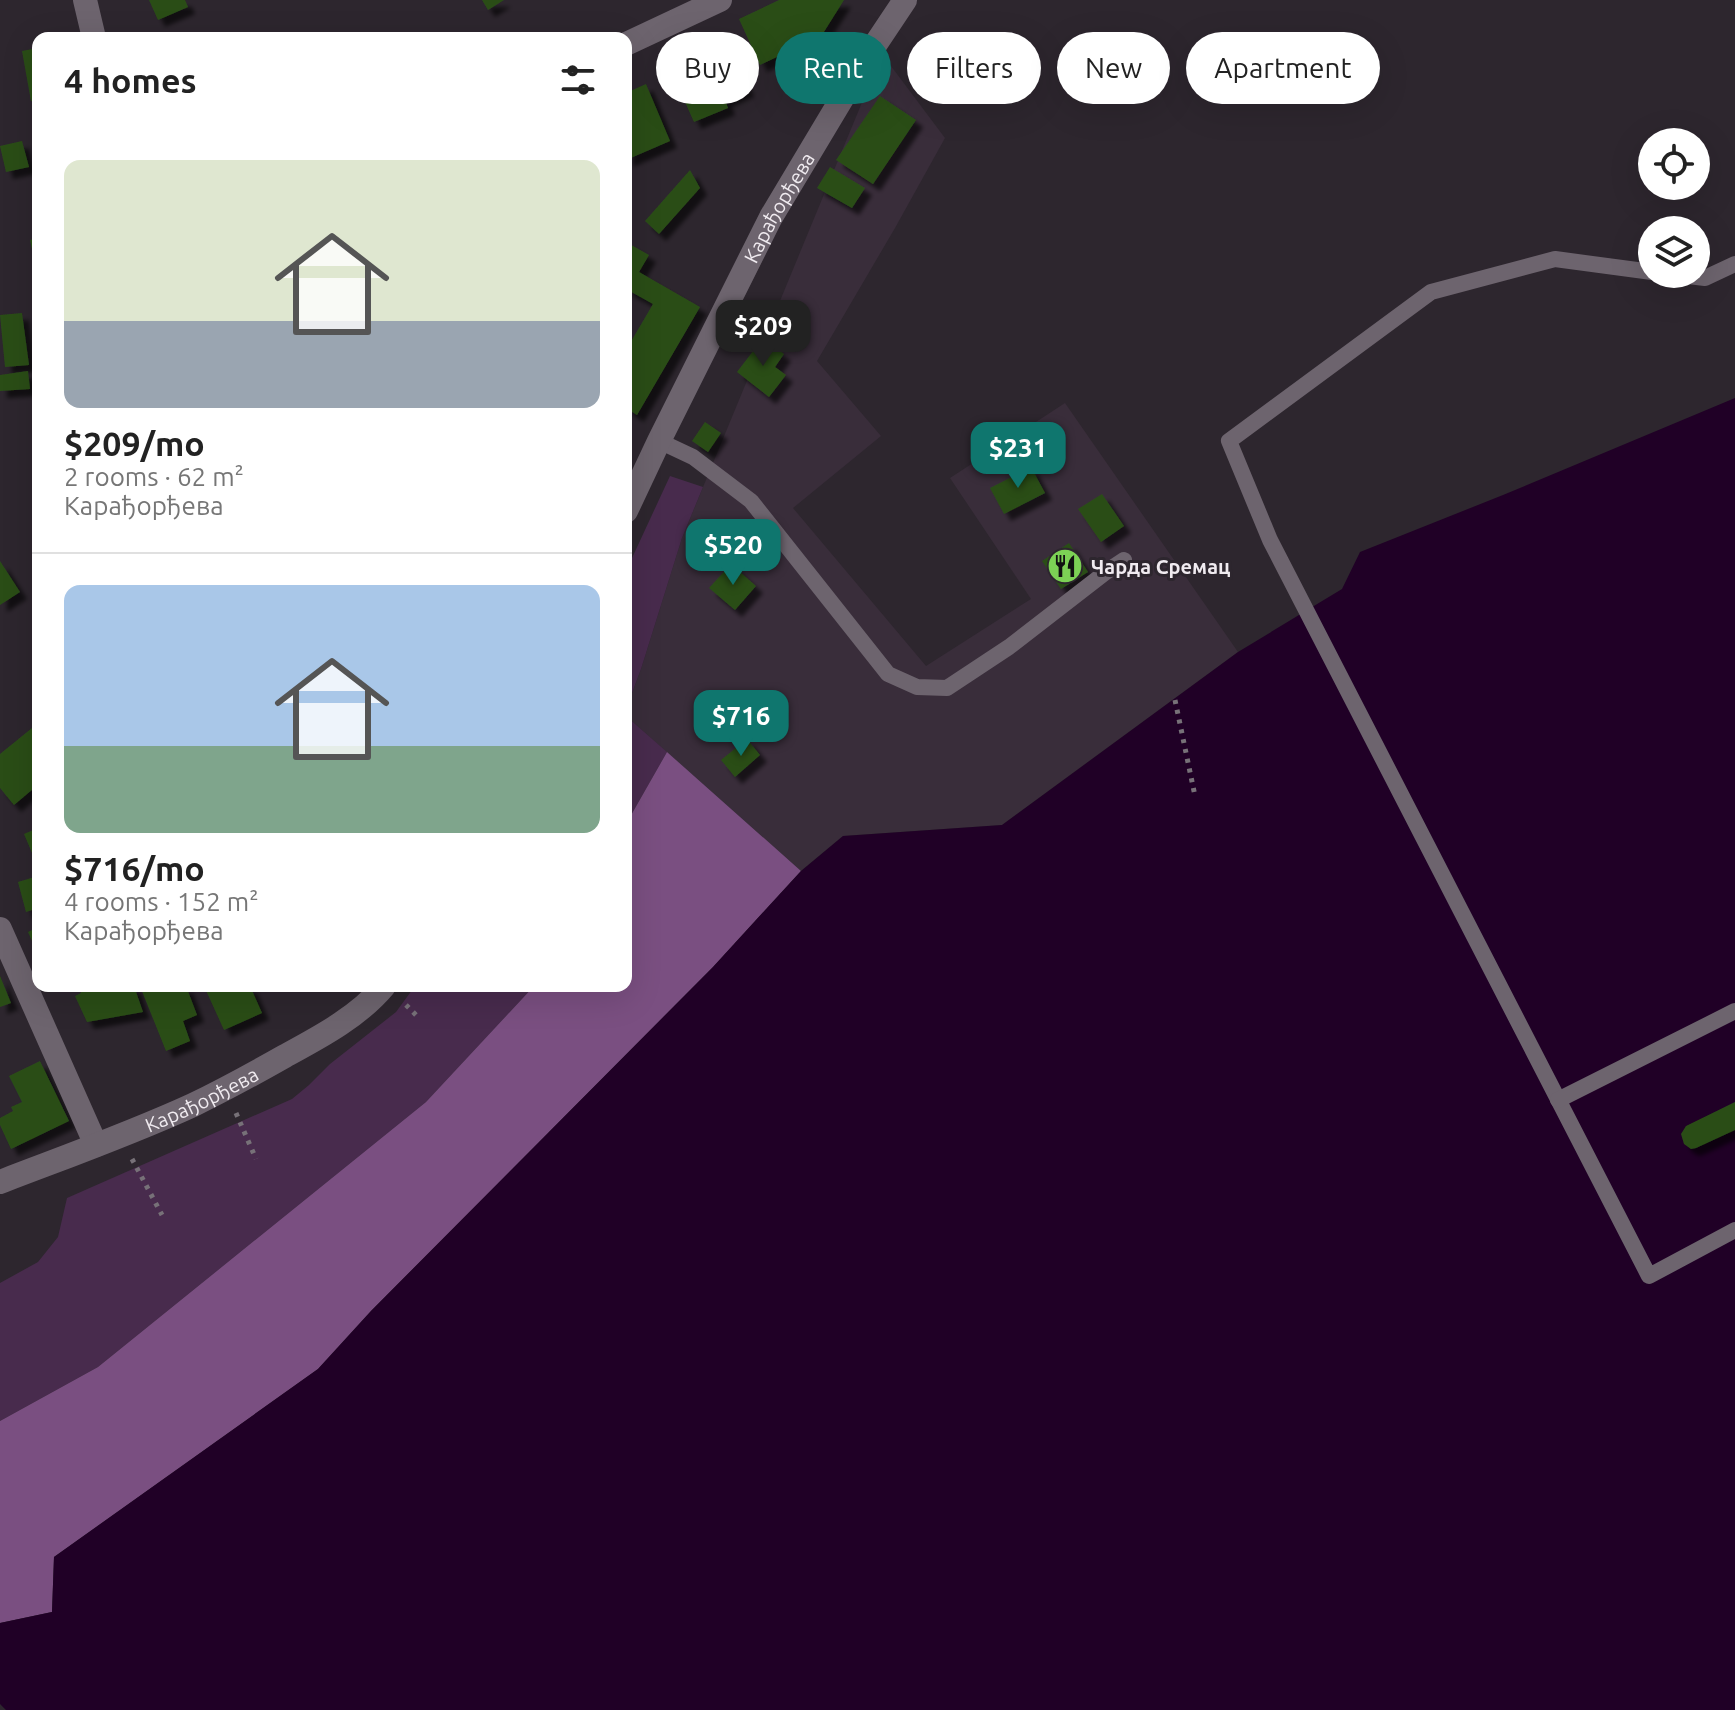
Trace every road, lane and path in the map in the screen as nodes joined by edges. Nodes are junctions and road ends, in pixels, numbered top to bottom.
1 (85, 0) edge
2 (720, 0) edge
3 (905, 0) edge
4 (93, 32) edge
5 (632, 41) edge
6 (1735, 264) edge
7 (1638, 270) edge
8 (1710, 276) edge
9 (659, 441) junction
10 (632, 498) edge
11 (1124, 560) dead end
12 (1175, 700) dead end
13 (1195, 796) dead end
14 (0, 929) edge
15 (379, 992) edge
16 (408, 1007) dead end
17 (1735, 1011) edge
18 (419, 1018) dead end
19 (1558, 1100) junction
20 (244, 1134) dead end
21 (96, 1145) junction
22 (256, 1159) dead end
23 (0, 1182) edge
24 (147, 1190) dead end
25 (162, 1215) dead end
26 (1735, 1230) edge

1 - 4 main road
2 - 5 main road
3 - 9 main road, Карађорђева
6 - 8 lane
7 - 19 lane
9 - 10 main road, Карађорђева
9 - 11 lane
12 - 13 path
14 - 21 main road
15 - 21 main road, Карађорђева
16 - 18 path
17 - 19 lane
19 - 26 lane
20 - 22 path
21 - 23 main road, Карађорђева
24 - 25 path

